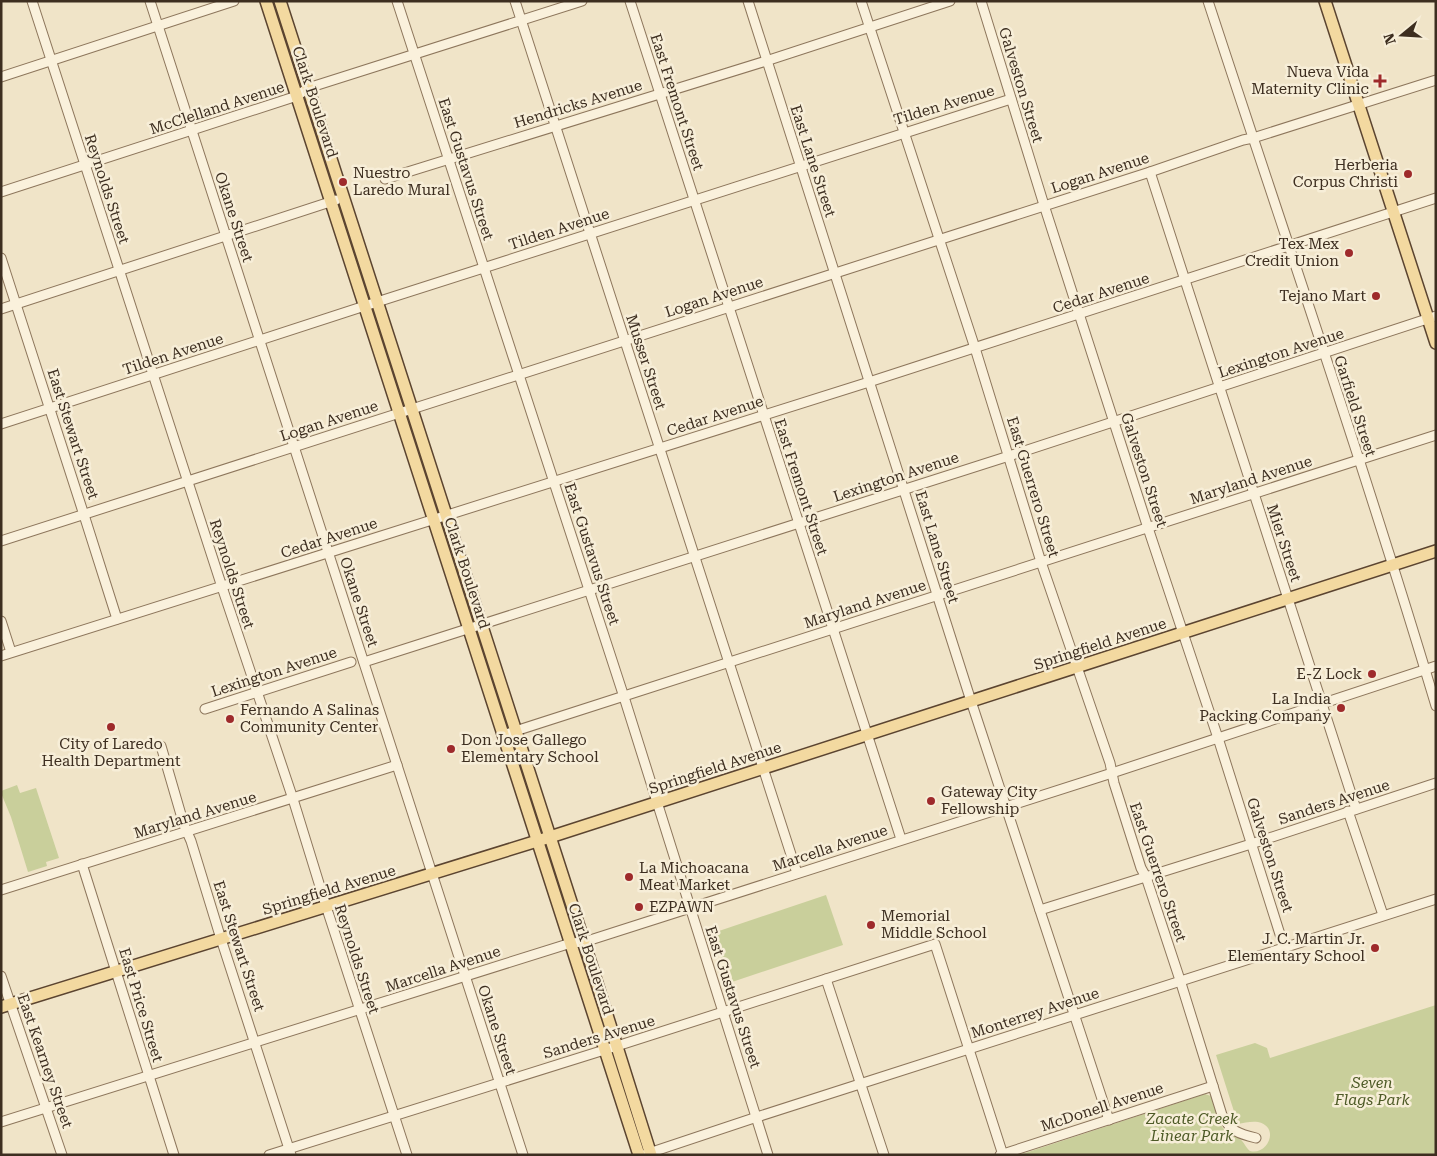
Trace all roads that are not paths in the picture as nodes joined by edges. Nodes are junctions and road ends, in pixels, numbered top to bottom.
1 (32, 1) edge
2 (150, 1) edge
3 (234, 1) edge
4 (266, 1) edge
5 (280, 1) edge
6 (397, 1) edge
7 (515, 1) edge
8 (582, 1) edge
9 (630, 1) edge
10 (748, 1) edge
11 (862, 1) edge
12 (950, 1) edge
13 (980, 1) edge
14 (1208, 1) edge
15 (1325, 1) edge
16 (521, 20) junction
17 (158, 26) junction
18 (870, 27) junction
19 (414, 54) junction
20 (51, 60) junction
21 (766, 61) junction
22 (1, 76) edge
23 (1436, 80) edge
24 (308, 88) junction
25 (660, 93) junction
26 (297, 96) junction
27 (1011, 99) junction
28 (1358, 105) junction
29 (555, 126) junction
30 (192, 130) junction
31 (904, 132) junction
32 (1253, 138) junction
33 (449, 159) junction
34 (85, 165) junction
35 (801, 166) junction
36 (1150, 172) junction
37 (385, 179) dead end
38 (1, 192) edge
39 (343, 198) junction
40 (1436, 198) edge
41 (694, 200) junction
42 (331, 202) junction
43 (1044, 205) junction
44 (1393, 212) junction
45 (590, 234) junction
46 (226, 236) junction
47 (939, 239) junction
48 (1289, 246) junction
49 (1, 258) edge
50 (484, 268) junction
51 (119, 270) junction
52 (835, 273) junction
53 (1185, 280) junction
54 (377, 302) junction
55 (16, 304) junction
56 (364, 306) junction
57 (729, 307) junction
58 (1, 309) edge
59 (1080, 314) junction
60 (1432, 318) edge
61 (260, 340) junction
62 (624, 340) junction
63 (1436, 343) edge
64 (975, 348) junction
65 (1324, 353) junction
66 (153, 375) junction
67 (519, 375) junction
68 (869, 382) junction
69 (1220, 388) junction
70 (50, 408) junction
71 (411, 408) junction
72 (399, 413) junction
73 (764, 415) junction
74 (1114, 422) junction
75 (1, 424) edge
76 (1436, 435) edge
77 (294, 447) junction
78 (659, 448) junction
79 (1009, 456) junction
80 (1358, 460) junction
81 (188, 482) junction
82 (554, 482) junction
83 (904, 489) junction
84 (1254, 494) junction
85 (84, 515) junction
86 (446, 516) junction
87 (434, 520) junction
88 (798, 522) junction
89 (1148, 528) junction
90 (1, 541) edge
91 (1436, 551) edge
92 (329, 553) junction
93 (694, 556) junction
94 (1041, 562) junction
95 (1392, 565) junction
96 (222, 587) junction
97 (589, 589) junction
98 (937, 596) junction
99 (1288, 599) junction
100 (116, 619) junction
101 (1, 620) edge
102 (481, 624) junction
103 (468, 628) junction
104 (833, 629) junction
105 (1183, 633) junction
106 (11, 652) junction
107 (1, 656) edge
108 (351, 662) dead end
109 (364, 662) junction
110 (729, 663) junction
111 (1436, 666) edge
112 (1078, 667) junction
113 (1425, 670) junction
114 (256, 692) junction
115 (624, 697) junction
116 (971, 702) junction
117 (1322, 703) junction
118 (1436, 706) edge
119 (204, 709) dead end
120 (516, 731) junction
121 (503, 735) junction
122 (867, 735) junction
123 (1218, 738) junction
124 (161, 746) dead end
125 (397, 765) junction
126 (764, 768) junction
127 (1112, 772) junction
128 (1436, 783) edge
129 (292, 799) junction
130 (657, 803) junction
131 (1006, 806) junction
132 (1352, 810) junction
133 (187, 832) junction
134 (550, 837) junction
135 (901, 839) junction
136 (537, 841) junction
137 (1251, 844) junction
138 (82, 864) junction
139 (432, 873) junction
140 (797, 873) junction
141 (1146, 877) junction
142 (1, 890) edge
143 (1436, 899) edge
144 (326, 906) junction
145 (691, 908) junction
146 (1040, 910) junction
147 (1383, 915) junction
148 (221, 939) junction
149 (584, 942) junction
150 (571, 943) junction
151 (1284, 947) junction
152 (116, 971) junction
153 (1, 976) edge
154 (466, 976) junction
155 (826, 979) junction
156 (1180, 980) junction
157 (6, 1005) edge
158 (360, 1010) junction
159 (723, 1012) junction
160 (1075, 1014) junction
161 (255, 1043) junction
162 (611, 1048) junction
163 (969, 1049) junction
164 (149, 1076) junction
165 (500, 1082) junction
166 (861, 1084) junction
167 (1213, 1086) junction
168 (47, 1109) junction
169 (394, 1115) junction
170 (757, 1117) junction
171 (1109, 1120) junction
172 (1, 1122) edge
173 (1256, 1138) dead end
174 (290, 1152) edge
175 (646, 1154) edge
176 (1002, 1154) edge
177 (62, 1155) edge
178 (174, 1155) edge
179 (269, 1155) edge
180 (407, 1155) edge
181 (523, 1155) edge
182 (768, 1155) edge
183 (884, 1155) edge

1 - 20 street, Reynolds Street
2 - 17 street, Okane Street
3 - 17 street
4 - 26 main road, Clark Boulevard
5 - 24 main road, Clark Boulevard
6 - 19 street, East Gustavus Street
7 - 16 street, Musser Street
8 - 16 street, McClelland Avenue
9 - 25 street, East Fremont Street
10 - 21 street, East Lane Street
11 - 18 street, East Guerrero Street
12 - 18 street, Hendricks Avenue
13 - 27 street, Galveston Street
14 - 32 street, Garfield Street
15 - 28 main road
16 - 19 street, McClelland Avenue
16 - 29 street, Musser Street
17 - 20 street
17 - 30 street, Okane Street
18 - 21 street, Hendricks Avenue
18 - 31 street, East Guerrero Street
19 - 24 street, McClelland Avenue
19 - 33 street, East Gustavus Street
20 - 22 street
20 - 34 street, Reynolds Street
21 - 25 street, Hendricks Avenue
21 - 35 street, East Lane Street
23 - 28 street, Logan Avenue
24 - 26 street, McClelland Avenue
24 - 39 main road, Clark Boulevard
25 - 29 street, Hendricks Avenue
25 - 41 street, East Fremont Street
26 - 30 street, McClelland Avenue
26 - 42 main road, Clark Boulevard
27 - 31 street, Tilden Avenue
27 - 43 street, Galveston Street
28 - 32 street, Logan Avenue
28 - 44 main road
29 - 33 street, Hendricks Avenue
29 - 45 street, Musser Street
30 - 34 street, McClelland Avenue
30 - 46 street, Okane Street
31 - 35 street, Tilden Avenue
31 - 47 street, East Guerrero Street
32 - 36 street, Logan Avenue
32 - 48 street, Garfield Street
33 - 37 street, Hendricks Avenue
33 - 50 street, East Gustavus Street
34 - 38 street, McClelland Avenue
34 - 51 street, Reynolds Street
35 - 41 street, Tilden Avenue
35 - 52 street, East Lane Street
36 - 43 street, Logan Avenue
36 - 53 street, Mier Street
39 - 42 street
39 - 54 main road, Clark Boulevard
40 - 44 street, Cedar Avenue
41 - 45 street, Tilden Avenue
41 - 57 street, East Fremont Street
42 - 46 street
42 - 56 main road, Clark Boulevard
43 - 47 street, Logan Avenue
43 - 59 street, Galveston Street
44 - 48 street, Cedar Avenue
44 - 60 main road
45 - 50 street, Tilden Avenue
45 - 62 street, Musser Street
46 - 51 street
46 - 61 street, Okane Street
47 - 52 street, Logan Avenue
47 - 64 street, East Guerrero Street
48 - 53 street, Cedar Avenue
48 - 65 street, Garfield Street
49 - 55 street, East Stewart Street
50 - 54 street, Tilden Avenue
50 - 67 street, East Gustavus Street
51 - 55 street
51 - 66 street, Reynolds Street
52 - 57 street, Logan Avenue
52 - 68 street, East Lane Street
53 - 59 street, Cedar Avenue
53 - 69 street, Mier Street
54 - 56 street, Tilden Avenue
54 - 71 main road, Clark Boulevard
55 - 58 street
55 - 70 street, East Stewart Street
56 - 61 street, Tilden Avenue
56 - 72 main road, Clark Boulevard
57 - 62 street, Logan Avenue
57 - 73 street, East Fremont Street
59 - 64 street, Cedar Avenue
59 - 74 street, Galveston Street
60 - 63 main road
60 - 65 street, Lexington Avenue
61 - 66 street, Tilden Avenue
61 - 77 street, Okane Street
62 - 67 street, Logan Avenue
62 - 78 street, Musser Street
64 - 68 street, Cedar Avenue
64 - 79 street, East Guerrero Street
65 - 69 street, Lexington Avenue
65 - 80 street, Garfield Street
66 - 70 street, Tilden Avenue
66 - 81 street, Reynolds Street
67 - 71 street, Logan Avenue
67 - 82 street, East Gustavus Street
68 - 73 street, Cedar Avenue
68 - 83 street, East Lane Street
69 - 74 street, Lexington Avenue
69 - 84 street, Mier Street
70 - 75 street, Tilden Avenue
70 - 85 street, East Stewart Street
71 - 72 street, Logan Avenue
71 - 86 main road, Clark Boulevard
72 - 77 street, Logan Avenue
72 - 87 main road, Clark Boulevard
73 - 78 street, Cedar Avenue
73 - 88 street, East Fremont Street
74 - 79 street, Lexington Avenue
74 - 89 street, Galveston Street
76 - 80 street, Maryland Avenue
77 - 81 street, Logan Avenue
77 - 92 street, Okane Street
78 - 82 street, Cedar Avenue
78 - 93 street, Musser Street
79 - 83 street, Lexington Avenue
79 - 94 street, East Guerrero Street
80 - 84 street, Maryland Avenue
80 - 95 street, Garfield Street
81 - 85 street, Logan Avenue
81 - 96 street, Reynolds Street
82 - 86 street, Cedar Avenue
82 - 97 street, East Gustavus Street
83 - 88 street, Lexington Avenue
83 - 98 street, East Lane Street
84 - 89 street, Maryland Avenue
84 - 99 street, Mier Street
85 - 90 street, Logan Avenue
85 - 100 street, East Stewart Street
86 - 87 street, Cedar Avenue
86 - 102 main road, Clark Boulevard
87 - 92 street, Cedar Avenue
87 - 103 main road, Clark Boulevard
88 - 93 street, Lexington Avenue
88 - 104 street, East Fremont Street
89 - 94 street, Maryland Avenue
89 - 105 street, Galveston Street
91 - 95 main road, Springfield Avenue
92 - 96 street, Cedar Avenue
92 - 109 street, Okane Street
93 - 97 street, Lexington Avenue
93 - 110 street, Musser Street
94 - 98 street, Maryland Avenue
94 - 112 street, East Guerrero Street
95 - 99 main road, Springfield Avenue
95 - 113 street, Garfield Street
96 - 100 street, Cedar Avenue
96 - 114 street, Reynolds Street
97 - 102 street, Lexington Avenue
97 - 115 street, East Gustavus Street
98 - 104 street, Maryland Avenue
98 - 116 street, East Lane Street
99 - 105 main road, Springfield Avenue
99 - 117 street, Mier Street
100 - 106 street, Cedar Avenue
101 - 106 street
102 - 103 street, Lexington Avenue
102 - 120 main road, Clark Boulevard
103 - 109 street, Lexington Avenue
103 - 121 main road, Clark Boulevard
104 - 110 street, Maryland Avenue
104 - 122 street, East Fremont Street
105 - 112 main road, Springfield Avenue
105 - 123 street, Galveston Street
106 - 107 street, Cedar Avenue
108 - 114 street, Lexington Avenue
109 - 125 street, Okane Street
110 - 115 street, Maryland Avenue
110 - 126 street, Musser Street
111 - 113 street, Marcella Avenue
112 - 116 main road, Springfield Avenue
112 - 127 street, East Guerrero Street
113 - 117 street, Marcella Avenue
113 - 118 street, Garfield Street
114 - 119 street, Lexington Avenue
114 - 129 street, Reynolds Street
115 - 120 street, Maryland Avenue
115 - 130 street, East Gustavus Street
116 - 122 main road, Springfield Avenue
116 - 131 street, East Lane Street
117 - 123 street, Marcella Avenue
117 - 132 street, Mier Street
120 - 121 street, Maryland Avenue
120 - 134 main road, Clark Boulevard
121 - 136 main road, Clark Boulevard
122 - 126 main road, Springfield Avenue
122 - 135 street, East Fremont Street
123 - 127 street, Marcella Avenue
123 - 137 street, Galveston Street
124 - 133 street, East Stewart Street
125 - 129 street, Maryland Avenue
125 - 139 street, Okane Street
126 - 130 main road, Springfield Avenue
126 - 140 street, Musser Street
127 - 131 street, Marcella Avenue
127 - 141 street, East Guerrero Street
128 - 132 street, Sanders Avenue
129 - 133 street, Maryland Avenue
129 - 144 street, Reynolds Street
130 - 134 main road, Springfield Avenue
130 - 145 street, East Gustavus Street
131 - 135 street, Marcella Avenue
131 - 146 street, East Lane Street
132 - 137 street, Sanders Avenue
132 - 147 street, Mier Street
133 - 138 street, Maryland Avenue
133 - 148 street, East Stewart Street
134 - 136 main road, Springfield Avenue
134 - 149 main road, Clark Boulevard
135 - 140 street, Marcella Avenue
136 - 139 main road, Springfield Avenue
136 - 150 main road, Clark Boulevard
137 - 141 street, Sanders Avenue
137 - 151 street, Galveston Street
138 - 142 street, Maryland Avenue
138 - 152 street, East Price Street
139 - 144 main road, Springfield Avenue
139 - 154 street, Okane Street
140 - 145 street, Marcella Avenue
141 - 146 street, Sanders Avenue
141 - 156 street, East Guerrero Street
143 - 147 street, Monterrey Avenue
144 - 148 main road, Springfield Avenue
144 - 158 street, Reynolds Street
145 - 149 street, Marcella Avenue
145 - 159 street, East Gustavus Street
146 - 160 street, East Lane Street
147 - 151 street, Monterrey Avenue
148 - 152 main road, Springfield Avenue
148 - 161 street, East Stewart Street
149 - 150 street, Marcella Avenue
149 - 162 main road, Clark Boulevard
150 - 154 street, Marcella Avenue
150 - 162 main road, Clark Boulevard
151 - 156 street, Monterrey Avenue
152 - 157 main road, Springfield Avenue
152 - 164 street, East Price Street
153 - 157 street, East Kearney Street
154 - 158 street, Marcella Avenue
154 - 165 street, Okane Street
155 - 159 street, Sanders Avenue
155 - 163 street, Sanders Avenue
155 - 166 street
156 - 160 street, Monterrey Avenue
156 - 167 street, East Guerrero Street
157 - 168 street, East Kearney Street
158 - 161 street, Marcella Avenue
158 - 169 street, Reynolds Street
159 - 162 street, Sanders Avenue
159 - 170 street, East Gustavus Street
160 - 163 street, Monterrey Avenue
160 - 171 street, East Lane Street
161 - 164 street, Marcella Avenue
161 - 174 street, East Stewart Street
162 - 165 street, Sanders Avenue
162 - 175 main road, Clark Boulevard
163 - 166 street, Monterrey Avenue
163 - 176 street
164 - 168 street, Marcella Avenue
164 - 178 street, East Price Street
165 - 169 street, Sanders Avenue
165 - 181 street, Okane Street
166 - 170 street, Monterrey Avenue
166 - 183 street
167 - 171 street, McDonell Avenue
167 - 173 street, East Guerrero Street
168 - 172 street, Marcella Avenue
168 - 177 street, East Kearney Street
169 - 174 street, Sanders Avenue
169 - 180 street, Reynolds Street
170 - 175 street, Monterrey Avenue
170 - 182 street, East Gustavus Street
171 - 176 street, McDonell Avenue
174 - 179 street, Sanders Avenue

